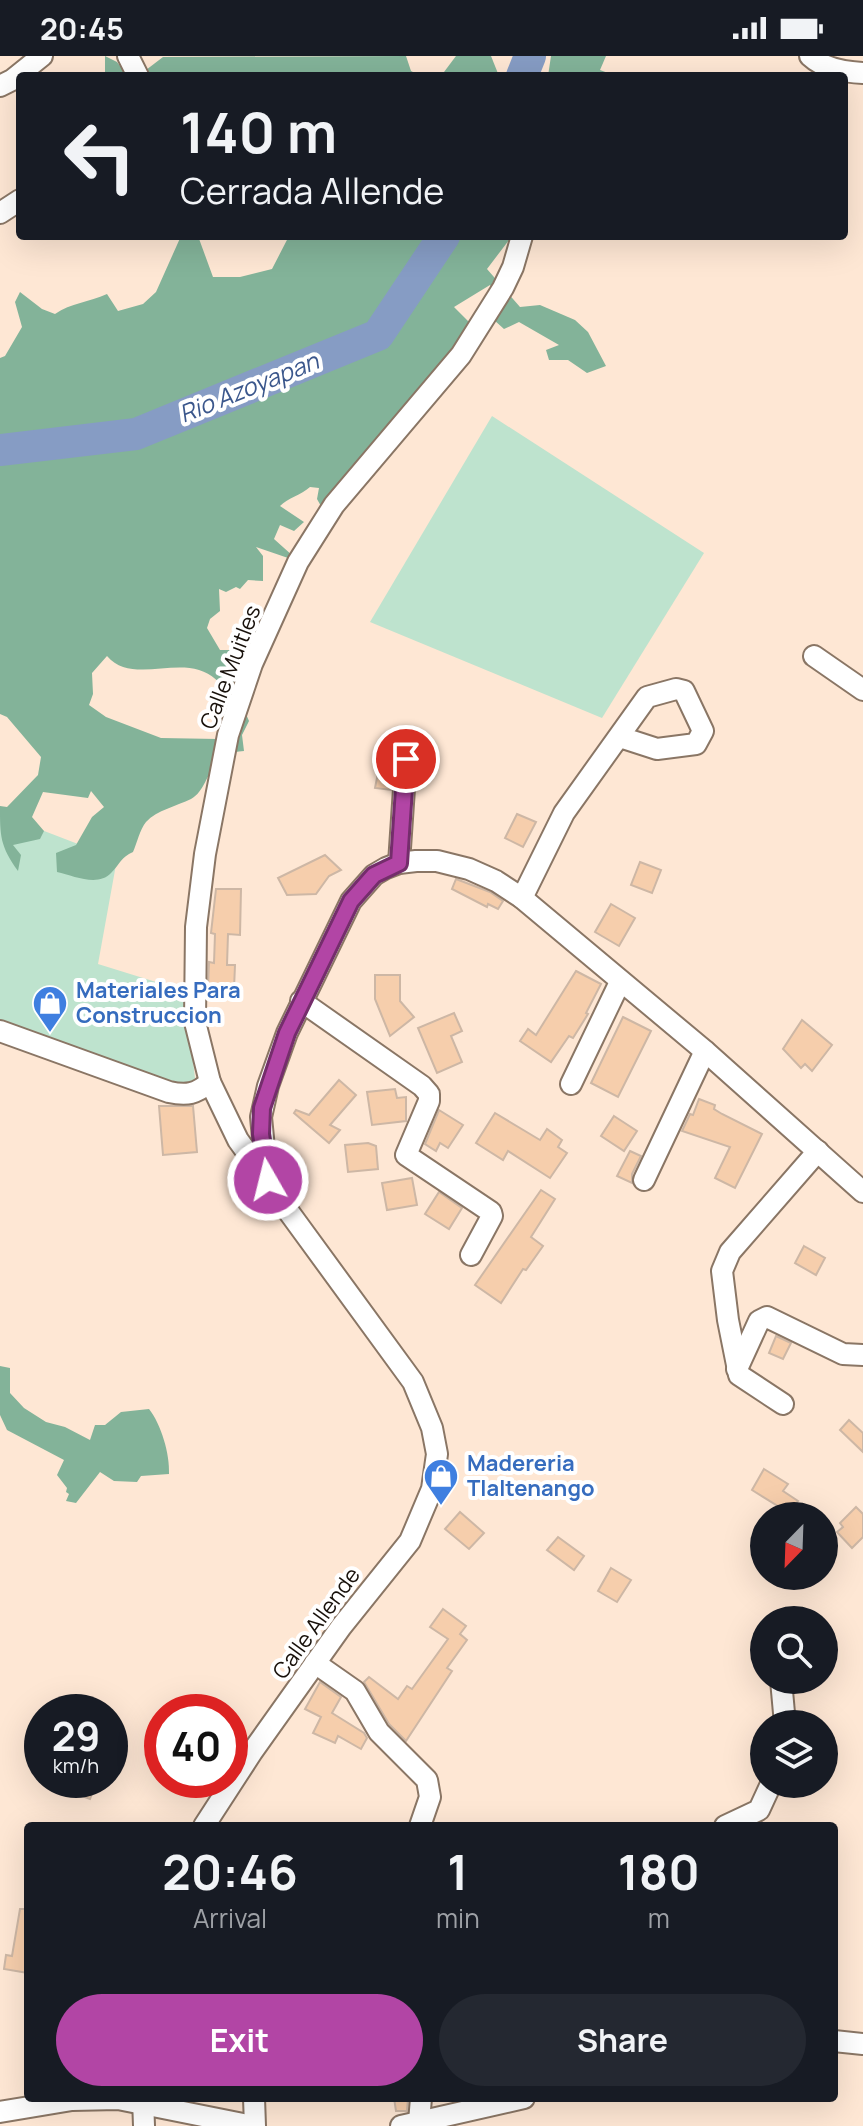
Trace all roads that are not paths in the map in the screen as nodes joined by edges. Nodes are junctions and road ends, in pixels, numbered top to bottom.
1 (42, 56) edge
2 (810, 56) edge
3 (22, 72) edge
4 (843, 72) edge
5 (521, 240) edge
6 (814, 656) dead end
7 (863, 690) edge
8 (620, 737) dead end
9 (406, 759) dead end
10 (399, 863) junction
11 (522, 898) junction
12 (620, 982) junction
13 (301, 1001) junction
14 (0, 1031) edge
15 (705, 1051) junction
16 (210, 1082) junction
17 (571, 1084) dead end
18 (818, 1151) junction
19 (266, 1169) junction
20 (644, 1180) dead end
21 (861, 1187) edge
22 (471, 1255) dead end
23 (863, 1355) edge
24 (737, 1369) junction
25 (783, 1404) dead end
26 (315, 1663) junction
27 (765, 1798) edge
28 (207, 1822) edge
29 (421, 1822) edge
30 (734, 1822) edge
31 (838, 2041) edge
32 (863, 2044) edge
33 (60, 2102) edge
34 (143, 2102) edge
35 (147, 2102) edge
36 (254, 2102) edge
37 (419, 2102) edge
38 (506, 2102) edge
39 (0, 2112) edge
40 (410, 2124) edge
41 (144, 2126) edge
42 (254, 2126) edge

1 - 3 street
2 - 4 street
5 - 16 street, Calle Muitles
6 - 7 street
8 - 11 street
9 - 10 street
10 - 11 street
10 - 13 street
11 - 12 street
12 - 15 street
12 - 17 street
13 - 19 street
13 - 22 street
14 - 16 street
15 - 18 street
15 - 20 street
16 - 19 street, Calle Muitles
18 - 21 street
18 - 24 street
19 - 26 street, Calle Allende
23 - 24 street
24 - 25 street
26 - 28 street, Calle Allende
26 - 29 street
27 - 30 street
31 - 32 street
33 - 39 street
34 - 41 street
35 - 42 street
36 - 42 street
37 - 40 street
38 - 40 street

